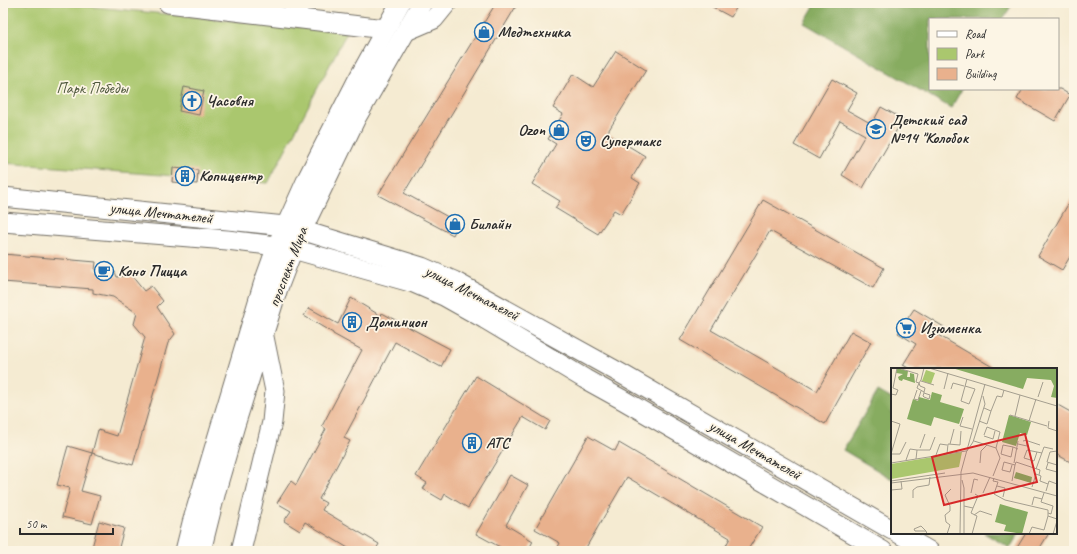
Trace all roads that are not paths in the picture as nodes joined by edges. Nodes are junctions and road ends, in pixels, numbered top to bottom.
1 (168, 3) edge
2 (400, 3) edge
3 (422, 3) edge
4 (447, 3) edge
5 (385, 29) junction
6 (406, 31) junction
7 (3, 197) edge
8 (3, 222) edge
9 (293, 228) junction
10 (285, 247) junction
11 (263, 335) junction
12 (891, 529) edge
13 (900, 534) edge
14 (185, 551) edge
15 (201, 551) edge
16 (241, 551) edge
17 (884, 551) edge
18 (929, 551) edge

1 - 5 street
2 - 5 street, проспект Мира
3 - 6 street, проспект Мира
4 - 6 street
5 - 9 street, проспект Мира
6 - 9 street, проспект Мира
7 - 9 street, улица Мечтателей
8 - 10 street, улица Мечтателей
9 - 10 street, проспект Мира
9 - 12 street, улица Мечтателей
10 - 11 street, проспект Мира
10 - 14 street, проспект Мира
10 - 17 street, улица Мечтателей
11 - 15 street, проспект Мира
11 - 16 street
13 - 18 street

